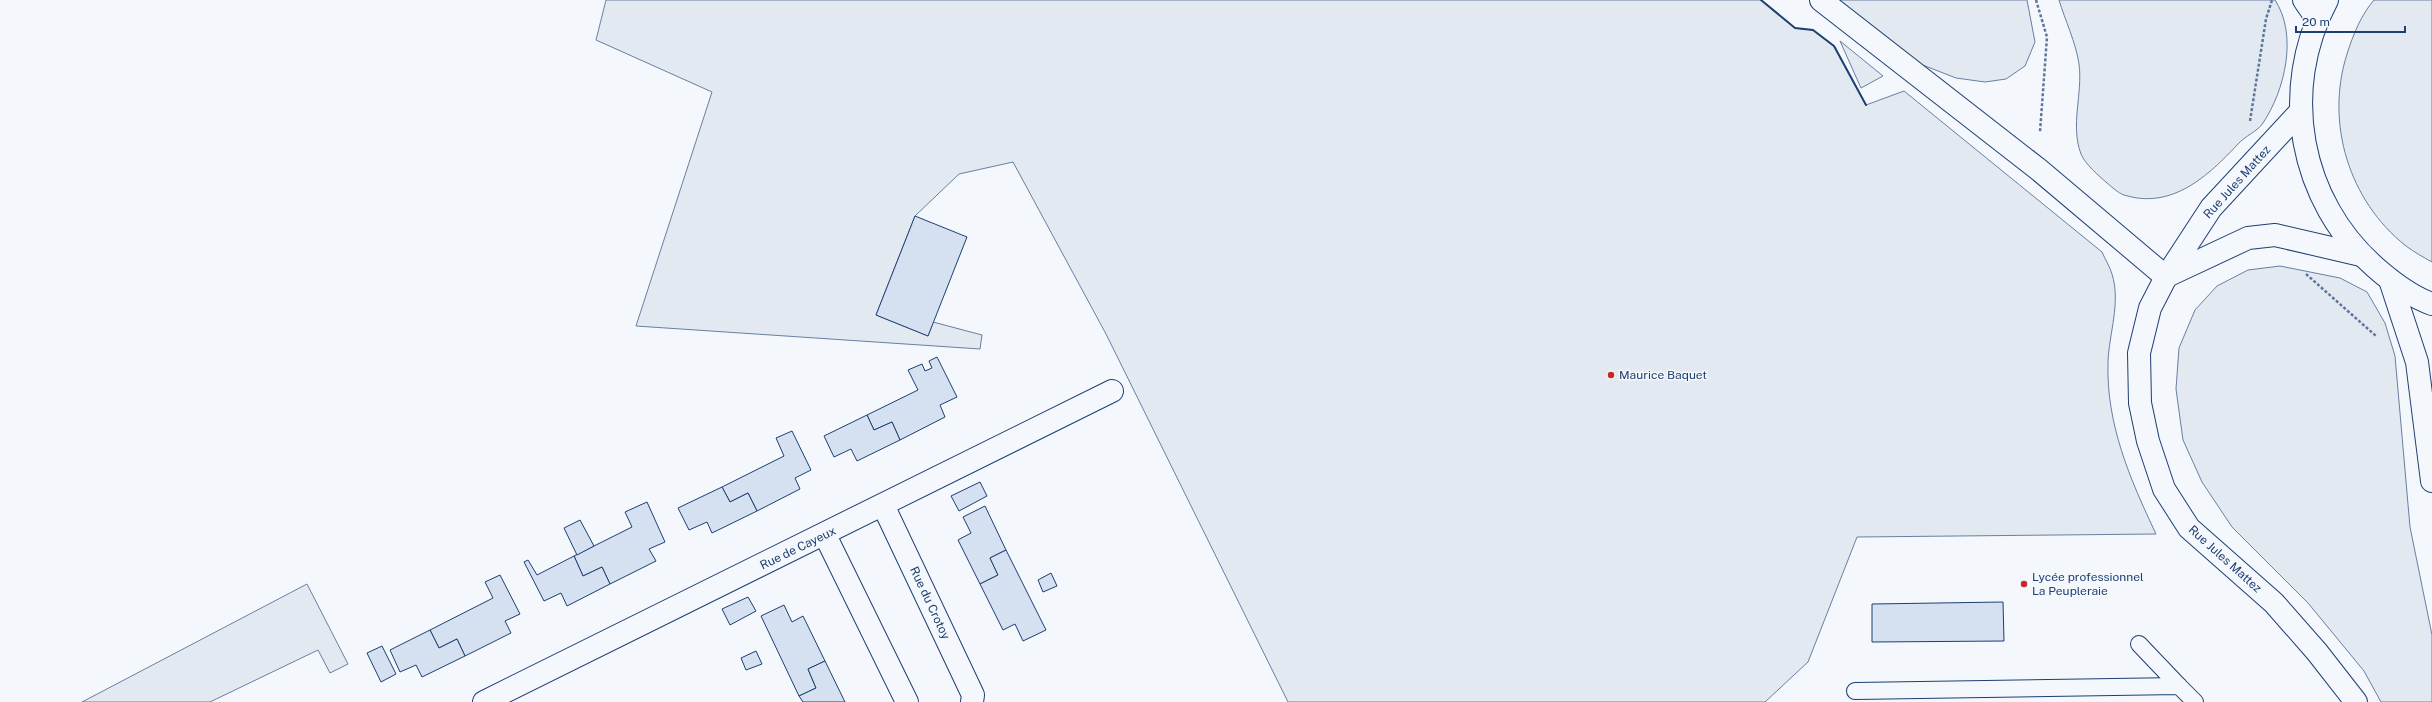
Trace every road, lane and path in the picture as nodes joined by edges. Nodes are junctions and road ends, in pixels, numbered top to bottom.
1 (1821, 0) edge
2 (2036, 0) edge
3 (2272, 0) edge
4 (2304, 0) edge
5 (2327, 0) edge
6 (2317, 19) junction
7 (2300, 112) junction
8 (2253, 165) junction
9 (2038, 169) junction
10 (2275, 235) junction
11 (2361, 255) junction
12 (2166, 276) junction
13 (2390, 280) junction
14 (2432, 304) edge
15 (2377, 337) dead end
16 (1112, 391) dead end
17 (2432, 481) edge
18 (883, 505) junction
19 (824, 535) junction
20 (2139, 644) dead end
21 (2179, 686) junction
22 (1855, 690) dead end
23 (484, 702) edge
24 (907, 702) edge
25 (972, 702) edge
26 (2195, 702) edge
27 (2356, 702) edge

1 - 9 street
2 - 9 path
3 - 8 path
4 - 6 street
5 - 6 street
6 - 7 street
7 - 8 street, Rue Jules Mattez
7 - 11 street
8 - 12 street, Rue Jules Mattez
9 - 12 street
10 - 11 street
10 - 12 street
10 - 15 path
11 - 13 street
12 - 27 street, Rue Jules Mattez
13 - 14 street
13 - 17 street
16 - 18 street, Rue de Cayeux
18 - 19 street, Rue de Cayeux
18 - 25 street, Rue du Crotoy
19 - 23 street, Rue de Cayeux
19 - 24 street
20 - 21 lane
21 - 22 lane
21 - 26 lane

